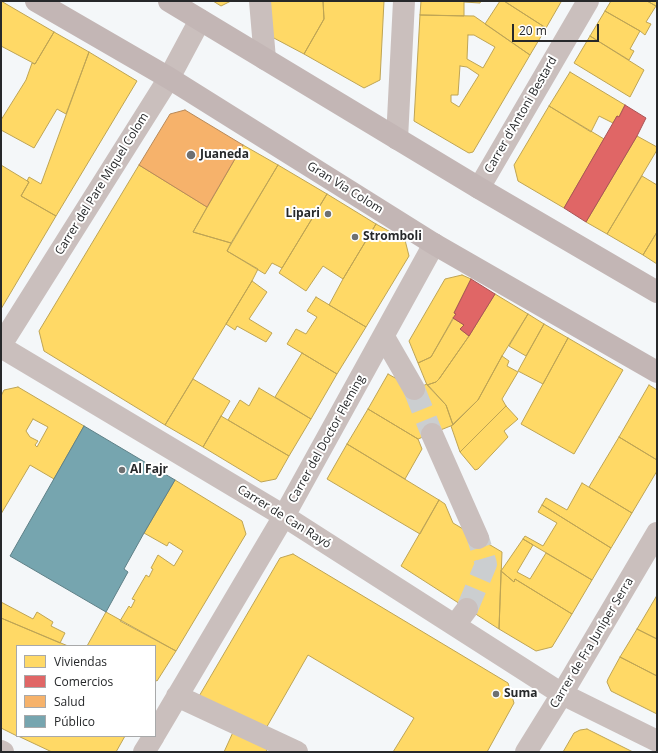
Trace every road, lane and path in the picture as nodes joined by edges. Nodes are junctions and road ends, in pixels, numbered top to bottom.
1 (36, 1) edge
2 (169, 1) edge
3 (260, 1) edge
4 (404, 1) edge
5 (588, 1) edge
6 (200, 20) junction
7 (265, 59) junction
8 (169, 78) junction
9 (397, 139) junction
10 (479, 188) junction
11 (434, 244) junction
12 (657, 292) edge
13 (384, 337) junction
14 (1, 346) edge
15 (657, 372) edge
16 (414, 389) tunnel mouth
17 (432, 434) tunnel mouth
18 (284, 516) junction
19 (657, 533) edge
20 (478, 538) tunnel mouth
21 (562, 694) junction
22 (177, 696) junction
23 (156, 732) edge
24 (153, 737) edge
25 (657, 741) edge
26 (144, 752) edge
27 (297, 752) edge
28 (526, 752) edge

1 - 8 main road, Gran Via Colom
2 - 6 main road
3 - 7 street
4 - 9 street
5 - 10 street, Carrer d'Antoni Bestard
6 - 7 main road
6 - 8 street, Carrer del Pare Miquel Colom
7 - 9 main road
8 - 11 main road, Gran Via Colom
8 - 14 street, Carrer del Pare Miquel Colom
9 - 10 main road
10 - 12 main road
11 - 13 street, Carrer del Doctor Fleming
11 - 15 main road, Gran Via Colom
13 - 16 street
13 - 18 street, Carrer del Doctor Fleming
14 - 18 street, Carrer de Can Rayó
17 - 20 street
18 - 21 street, Carrer de Can Rayó
18 - 22 street, Carrer del Doctor Fleming
19 - 21 street, Carrer de Fra Juníper Serra
21 - 25 street, Carrer de Can Rayó
21 - 28 street, Carrer de Fra Juníper Serra
22 - 23 street, Carrer del Doctor Fleming
22 - 27 street
24 - 26 street, Carrer del Doctor Fleming

